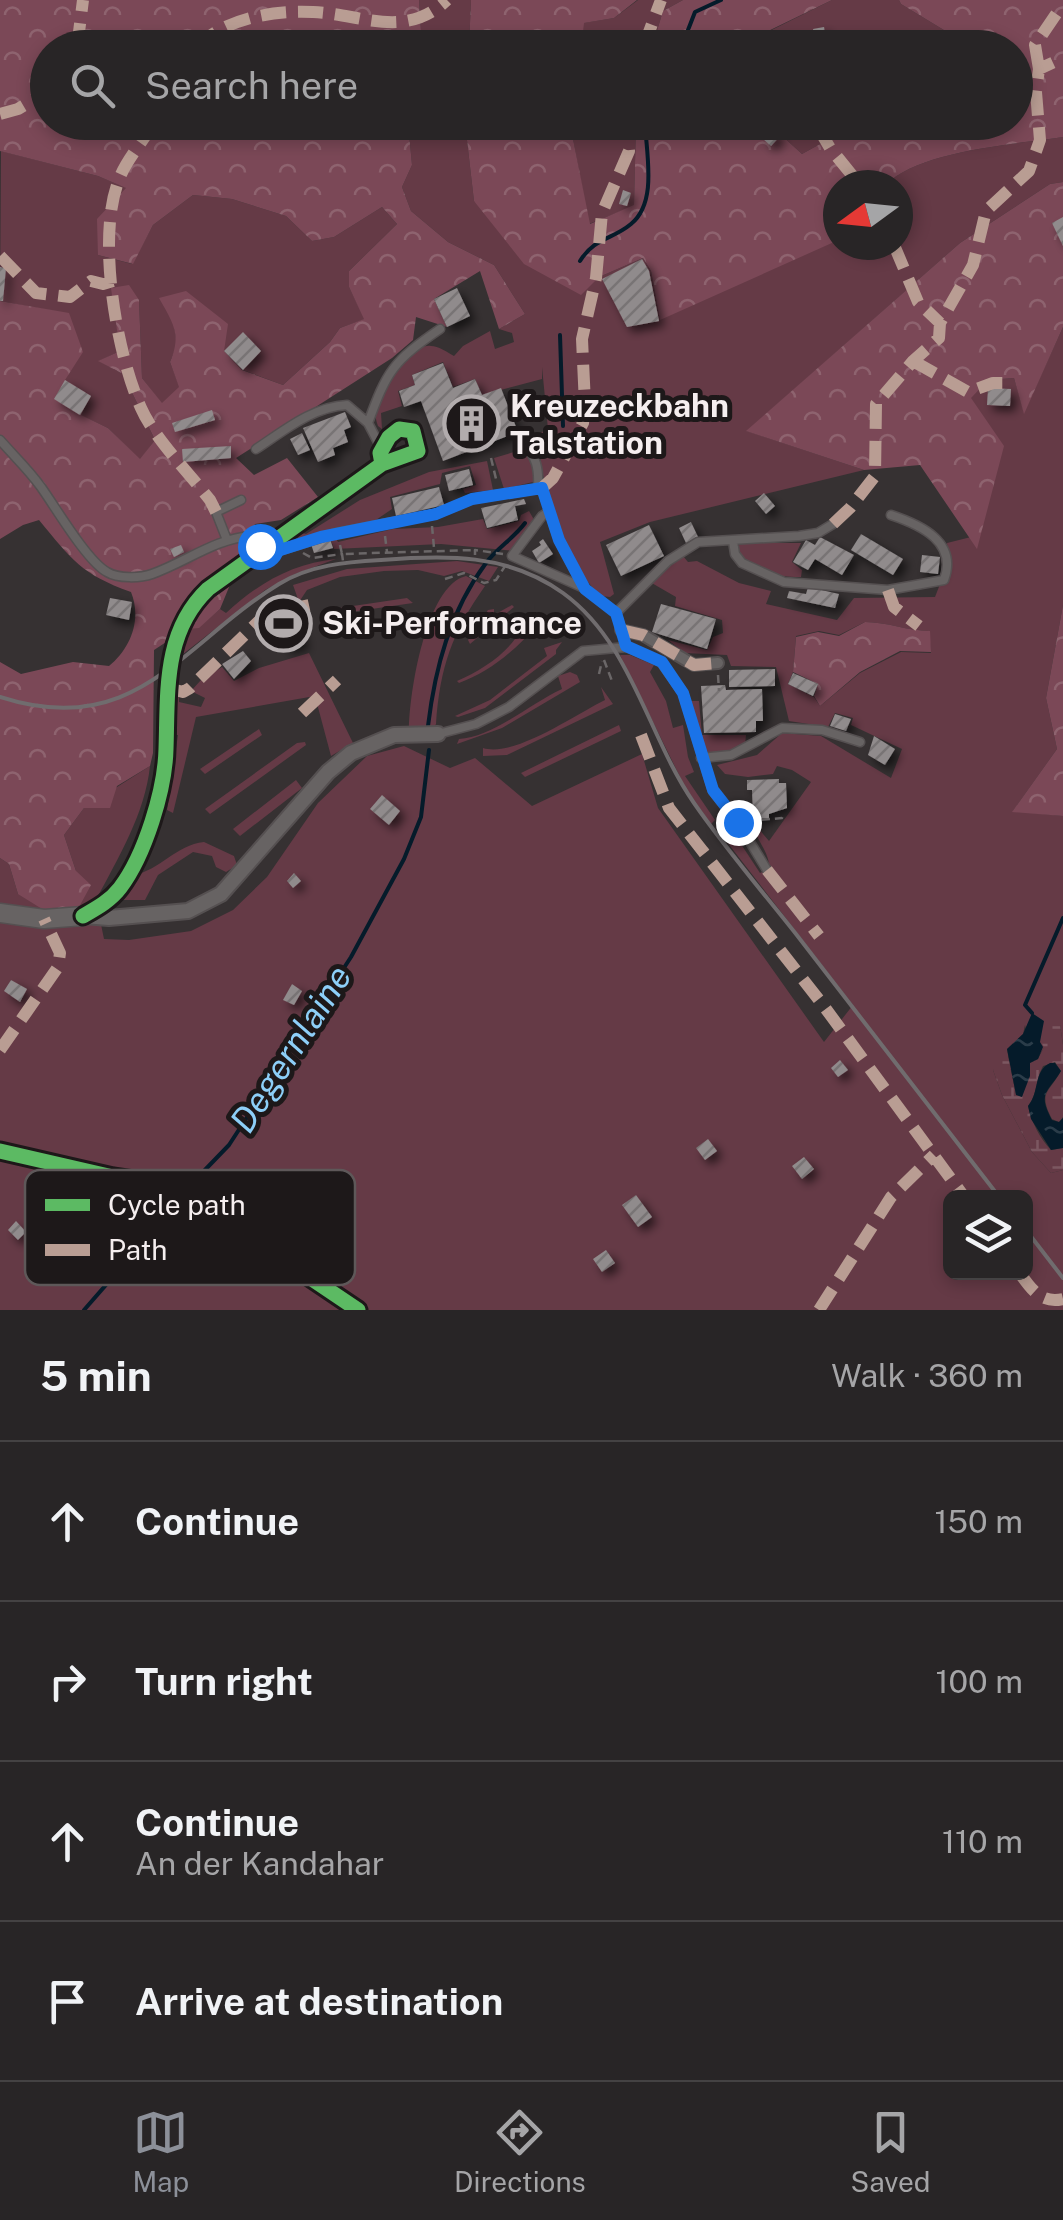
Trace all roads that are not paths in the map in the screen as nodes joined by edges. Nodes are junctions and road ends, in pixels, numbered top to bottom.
1 (440, 329) dead end
2 (368, 423) junction
3 (0, 440) edge
4 (522, 444) dead end
5 (381, 448) junction
6 (256, 449) dead end
7 (382, 464) junction
8 (538, 488) junction
9 (241, 500) dead end
10 (548, 512) junction
11 (891, 514) dead end
12 (833, 524) dead end
13 (227, 540) junction
14 (732, 541) junction
15 (260, 552) junction
16 (585, 589) junction
17 (616, 613) junction
18 (622, 630) junction
19 (626, 646) junction
20 (718, 663) road end
21 (438, 734) joint
22 (860, 742) dead end
23 (701, 758) junction
24 (767, 870) dead end
25 (0, 913) edge
26 (83, 916) junction

1 - 2 lane
2 - 5 lane
2 - 6 lane
3 - 13 lane
4 - 8 lane
5 - 7 street
5 - 7 street
7 - 15 street
8 - 10 lane
8 - 15 lane
9 - 13 lane
10 - 16 lane
10 - 16 lane
11 - 14 lane
12 - 14 lane
13 - 15 lane
14 - 17 lane
15 - 26 street
16 - 17 lane
17 - 18 lane
18 - 19 lane
18 - 20 street
19 - 21 lane
19 - 23 lane
21 - 26 street
22 - 23 lane
23 - 24 lane
25 - 26 street

